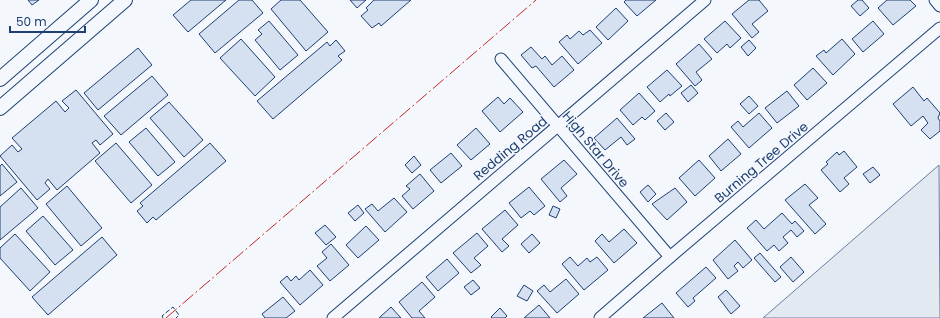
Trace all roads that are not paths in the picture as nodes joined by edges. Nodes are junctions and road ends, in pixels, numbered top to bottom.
1 (91, 0) edge
2 (96, 0) edge
3 (125, 0) edge
4 (705, 0) edge
5 (935, 0) edge
6 (940, 6) edge
7 (109, 14) junction
8 (940, 28) edge
9 (501, 59) dead end
10 (0, 79) edge
11 (2, 102) edge
12 (558, 126) junction
13 (670, 257) junction
14 (332, 318) edge
15 (600, 318) edge

1 - 10 main road
2 - 7 main road
3 - 7 main road
4 - 12 street, Redding Road
5 - 6 street
7 - 11 main road
8 - 13 street, Burning Tree Drive
9 - 12 street, High Star Drive
12 - 13 street, High Star Drive
12 - 14 street, Redding Road
13 - 15 street, Burning Tree Drive

